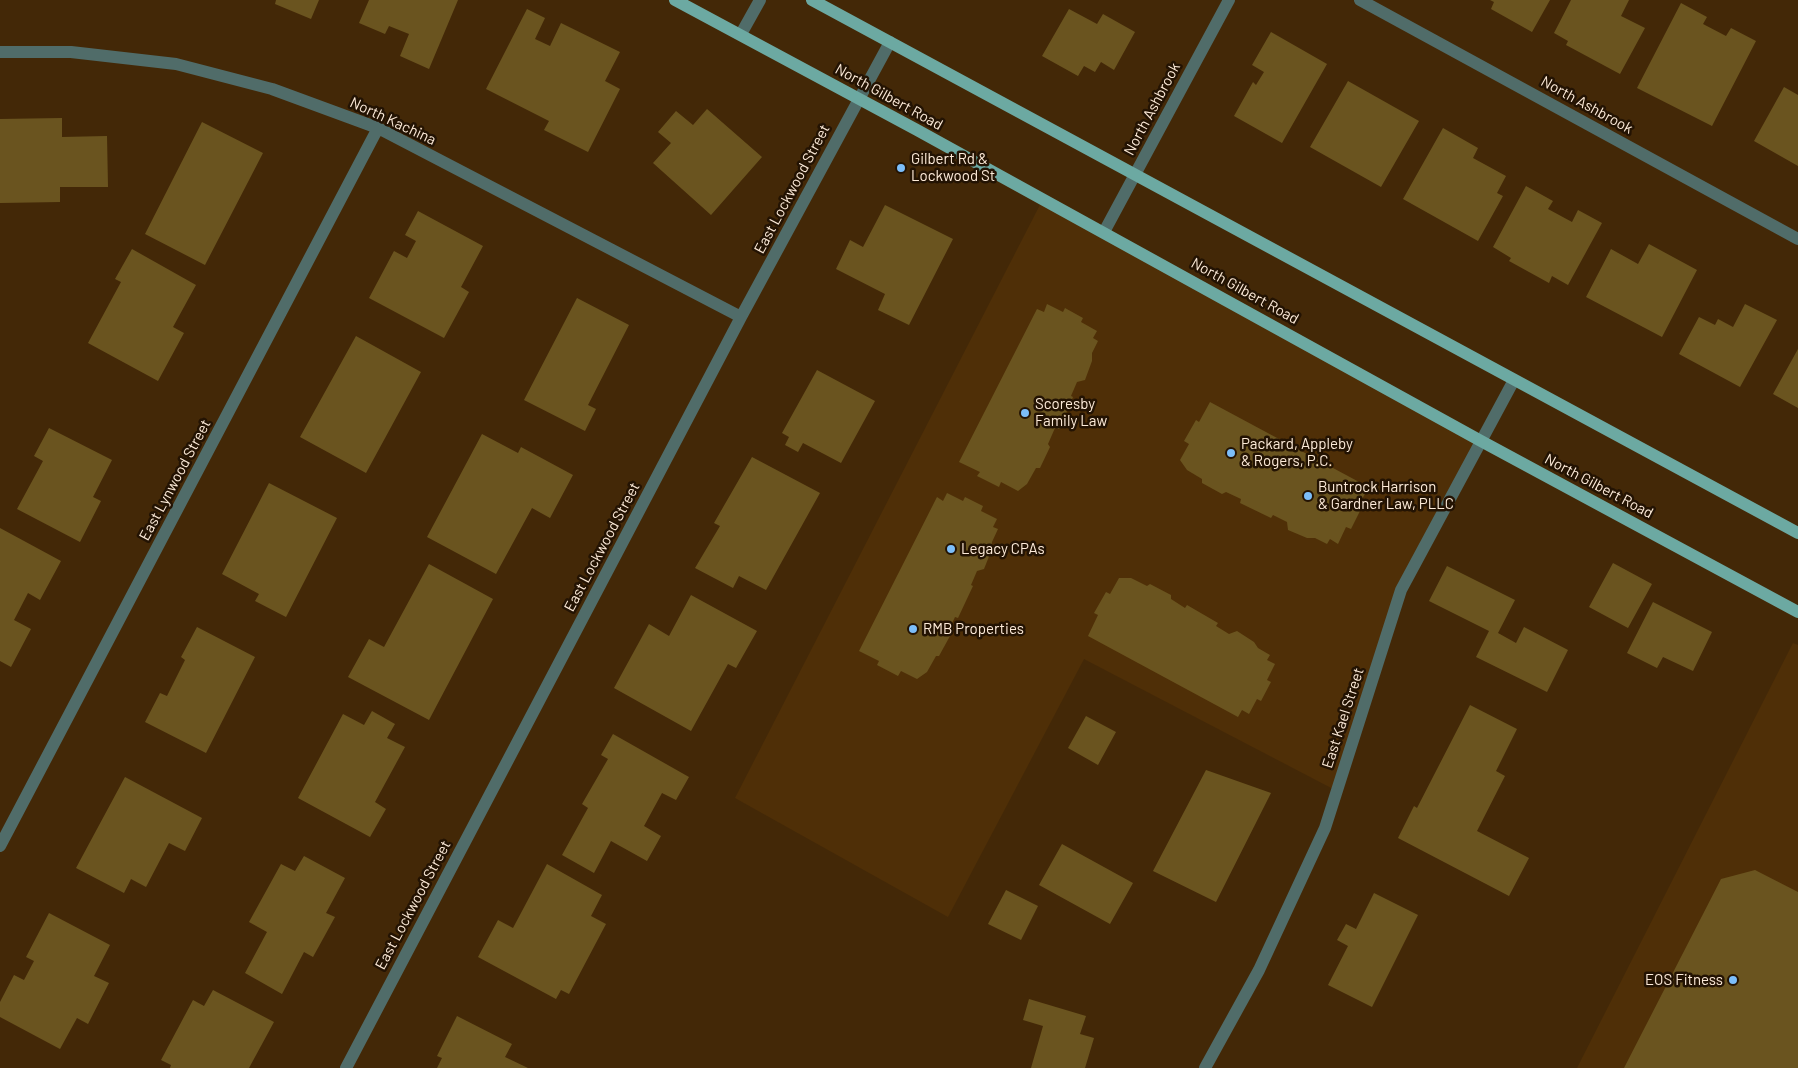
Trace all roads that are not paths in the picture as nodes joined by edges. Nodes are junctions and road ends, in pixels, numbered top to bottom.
1 (675, 0) edge
2 (760, 0) edge
3 (812, 0) edge
4 (1229, 0) edge
5 (1360, 0) edge
6 (741, 34) junction
7 (890, 42) junction
8 (0, 52) edge
9 (860, 99) junction
10 (378, 128) junction
11 (1135, 176) junction
12 (1104, 232) junction
13 (1798, 239) edge
14 (742, 317) junction
15 (1514, 380) junction
16 (1481, 441) junction
17 (1798, 533) edge
18 (1798, 612) edge
19 (0, 846) edge
20 (346, 1068) edge
21 (1205, 1068) edge

1 - 6 main road, North Gilbert Road
2 - 6 street
3 - 7 main road
4 - 11 street, North Ashbrook
5 - 13 street, North Ashbrook
6 - 9 main road, North Gilbert Road
7 - 9 street, East Lockwood Street
7 - 11 main road
8 - 10 street, North Kachina
9 - 12 main road, North Gilbert Road
9 - 14 street, East Lockwood Street
10 - 14 street, North Kachina
10 - 19 street, East Lynwood Street
11 - 12 street, North Ashbrook
11 - 15 main road
12 - 16 main road, North Gilbert Road
14 - 20 street, East Lockwood Street
15 - 16 street, East Kael Street
15 - 17 main road
16 - 18 main road, North Gilbert Road
16 - 21 street, East Kael Street

